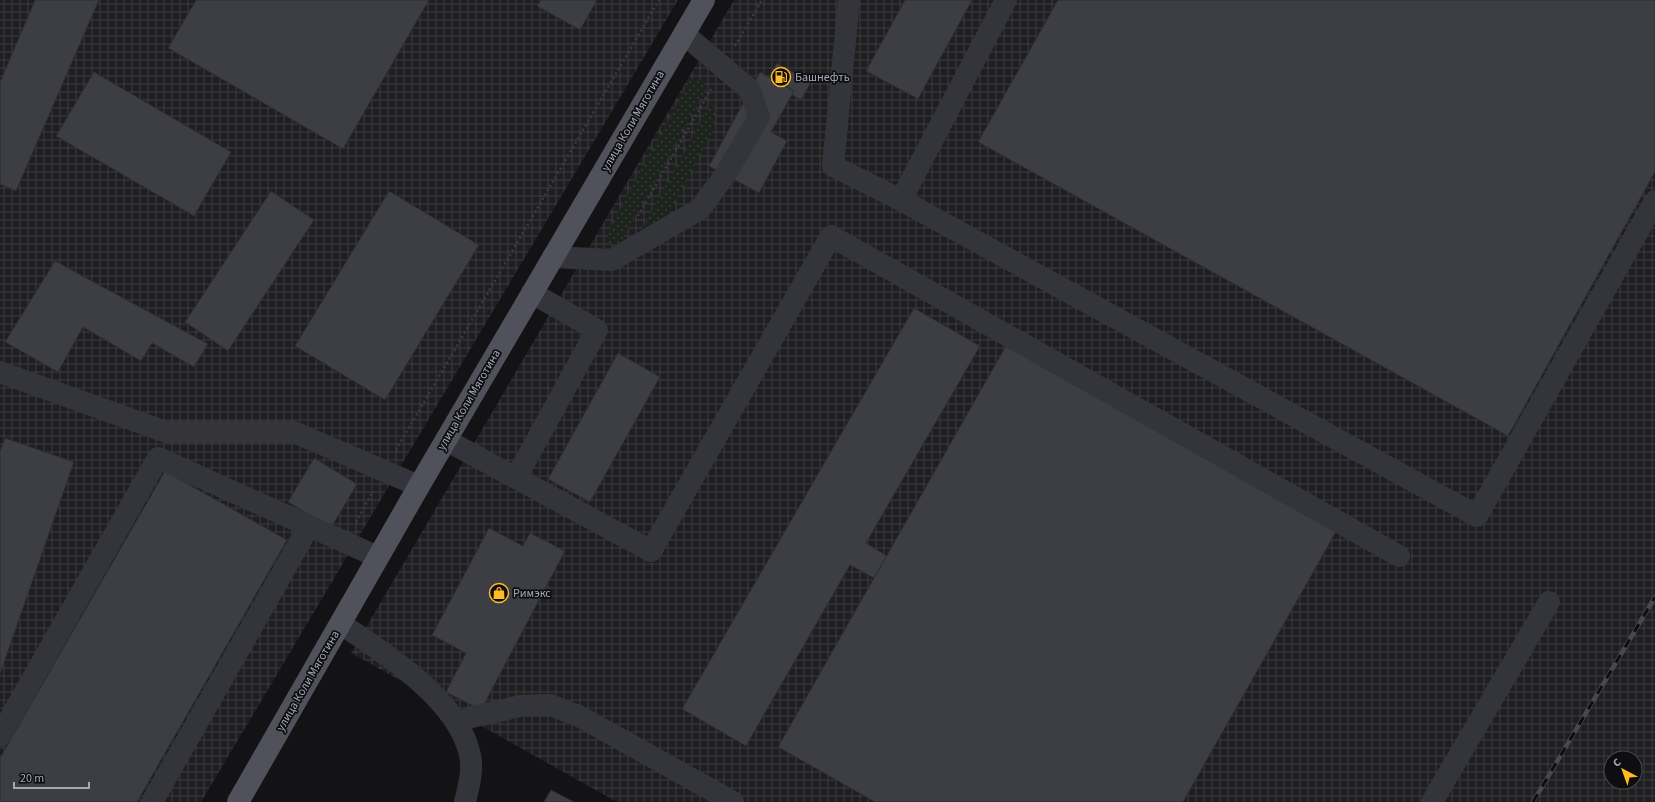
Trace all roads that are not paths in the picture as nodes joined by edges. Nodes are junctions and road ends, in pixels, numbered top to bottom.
1 (704, 0) edge
2 (849, 0) edge
3 (1006, 0) edge
4 (684, 34) junction
5 (902, 200) junction
6 (1655, 201) edge
7 (553, 257) junction
8 (532, 293) junction
9 (0, 372) edge
10 (446, 440) junction
11 (516, 478) junction
12 (419, 486) junction
13 (309, 526) junction
14 (1399, 556) dead end
15 (378, 557) junction
16 (1549, 602) dead end
17 (341, 624) junction
18 (457, 724) junction
19 (0, 736) edge
20 (152, 802) edge
21 (238, 802) edge
22 (465, 802) edge
23 (733, 802) edge
24 (1432, 802) edge

1 - 4 main road, улица Коли Мяготина
2 - 5 lane
3 - 5 lane
4 - 7 main road, улица Коли Мяготина
4 - 7 lane
5 - 6 lane
7 - 8 main road, улица Коли Мяготина
8 - 10 main road, улица Коли Мяготина
8 - 11 lane
9 - 12 lane
10 - 11 lane
10 - 12 main road, улица Коли Мяготина
11 - 14 lane
12 - 15 main road, улица Коли Мяготина
13 - 15 lane
13 - 19 lane
13 - 20 lane
15 - 17 main road, улица Коли Мяготина
16 - 24 lane
17 - 18 lane
17 - 21 main road, улица Коли Мяготина
18 - 22 lane
18 - 23 lane

